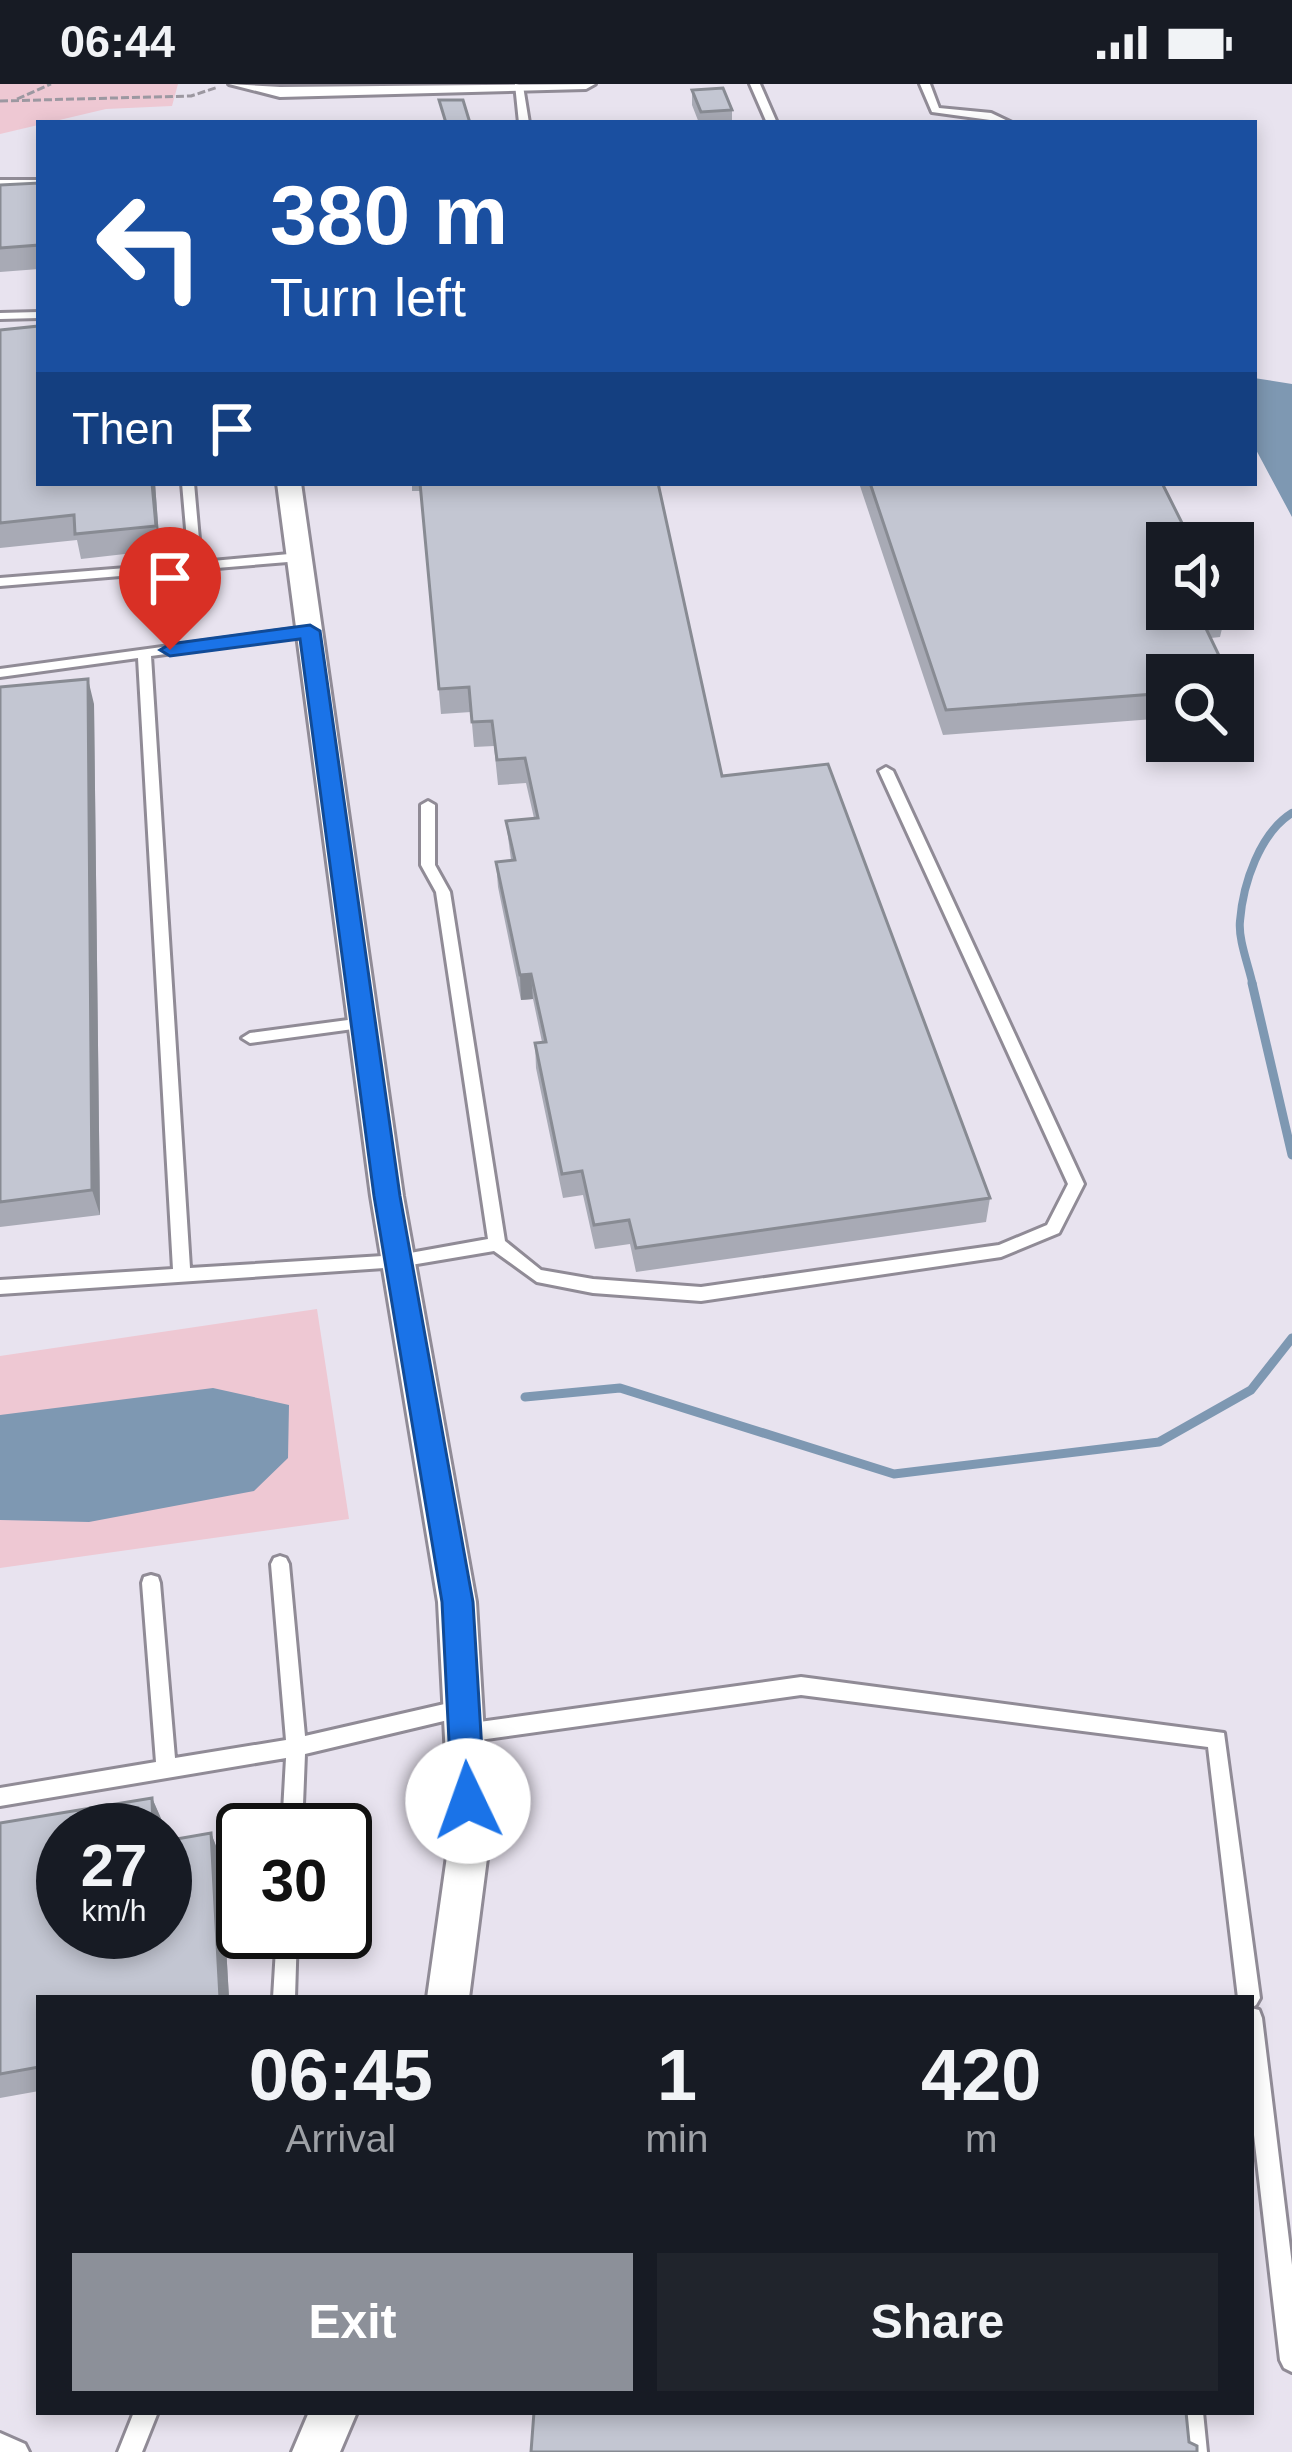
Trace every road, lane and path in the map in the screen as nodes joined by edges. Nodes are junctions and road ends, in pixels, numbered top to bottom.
1 (51, 84) edge
2 (227, 84) edge
3 (238, 84) edge
4 (586, 84) edge
5 (755, 84) edge
6 (925, 84) edge
7 (518, 86) edge
8 (0, 101) edge
9 (14, 101) junction
10 (935, 110) junction
11 (524, 120) edge
12 (771, 120) edge
13 (935, 120) edge
14 (1000, 120) edge
15 (0, 183) edge
16 (36, 183) edge
17 (36, 315) edge
18 (0, 316) edge
19 (188, 486) edge
20 (290, 486) edge
21 (300, 557) junction
22 (195, 565) junction
23 (0, 582) edge
24 (310, 631) junction
25 (144, 653) junction
26 (0, 673) edge
27 (886, 771) dead end
28 (428, 805) dead end
29 (363, 1023) junction
30 (250, 1038) dead end
31 (497, 1244) junction
32 (398, 1261) junction
33 (182, 1275) junction
34 (0, 1287) edge
35 (280, 1564) dead end
36 (151, 1583) dead end
37 (464, 1721) junction
38 (296, 1747) junction
39 (166, 1769) junction
40 (0, 1797) edge
41 (293, 1803) edge
42 (286, 1959) edge
43 (284, 1995) edge
44 (448, 1995) edge
45 (1249, 1995) edge
46 (1254, 2043) edge
47 (1292, 2360) edge
48 (145, 2415) edge
49 (332, 2415) edge
50 (1191, 2415) edge
51 (0, 2444) edge
52 (17, 2452) edge
53 (130, 2452) edge
54 (316, 2452) edge
55 (1195, 2452) edge

1 - 9 path
2 - 9 path
3 - 7 street
4 - 7 street
5 - 12 lane
6 - 10 lane
7 - 11 lane
8 - 9 path
10 - 13 lane
10 - 14 lane
15 - 16 lane
17 - 18 lane
19 - 22 lane
20 - 21 street
21 - 22 lane
21 - 24 street
22 - 23 lane
24 - 25 lane
24 - 29 street
25 - 26 lane
25 - 33 lane
27 - 31 lane
28 - 31 lane
29 - 30 lane
29 - 32 street
31 - 32 lane
32 - 33 lane
32 - 37 street
33 - 34 lane
35 - 38 lane
36 - 39 lane
37 - 38 lane
37 - 44 street
37 - 45 lane
38 - 39 lane
38 - 41 lane
39 - 40 lane
42 - 43 lane
46 - 47 lane
48 - 53 lane
49 - 54 street
50 - 55 lane
51 - 52 lane

